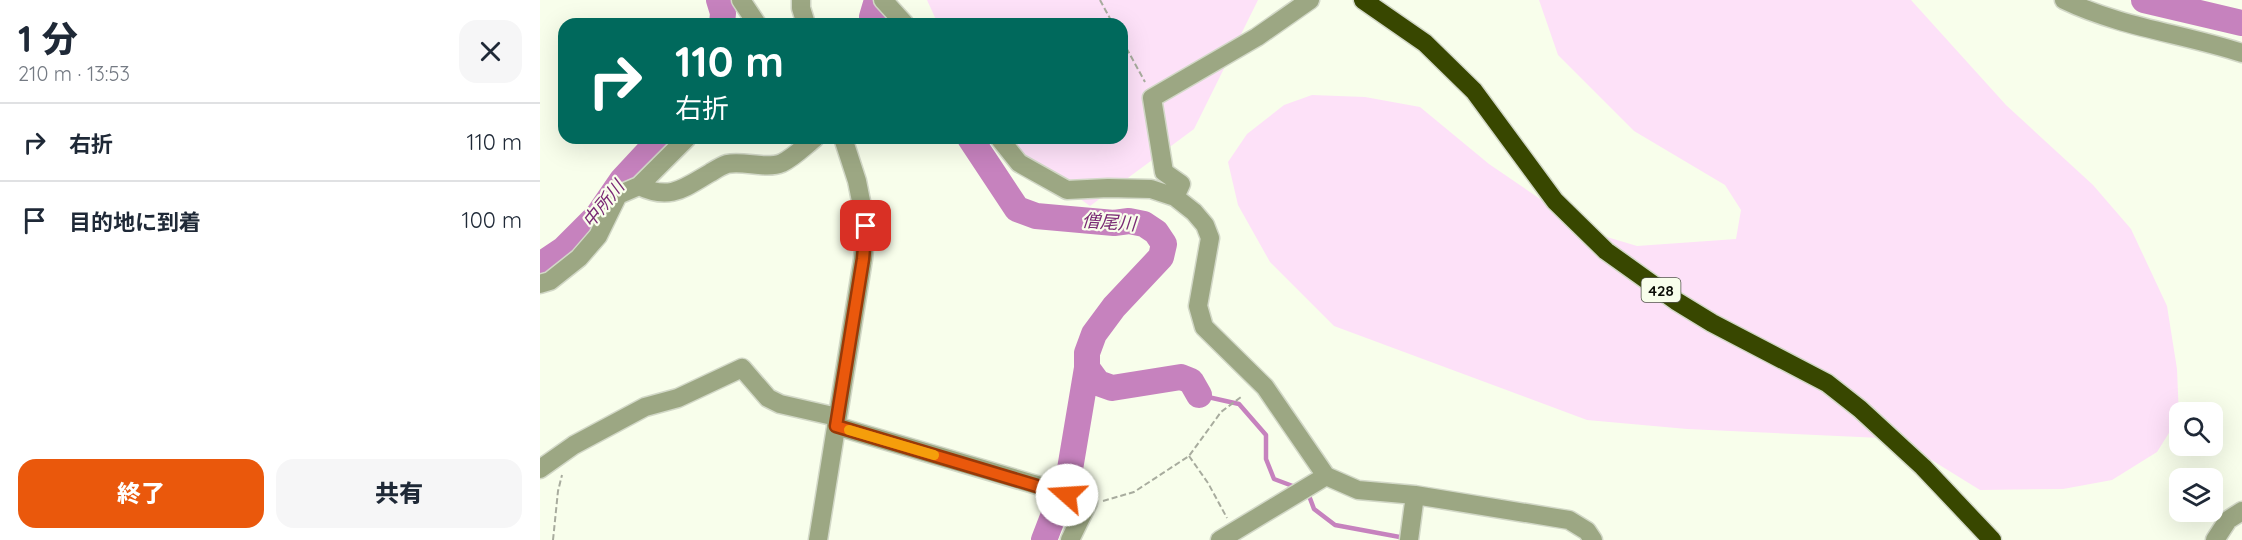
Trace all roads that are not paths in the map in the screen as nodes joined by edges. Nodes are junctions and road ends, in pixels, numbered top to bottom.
1 (741, 0) edge
2 (801, 0) edge
3 (1310, 0) edge
4 (1363, 0) edge
5 (2064, 0) edge
6 (887, 3) edge
7 (753, 18) edge
8 (804, 18) edge
9 (900, 18) edge
10 (2242, 53) edge
11 (681, 144) edge
12 (807, 144) edge
13 (845, 144) edge
14 (1004, 144) edge
15 (639, 186) junction
16 (1175, 197) junction
17 (540, 284) edge
18 (837, 421) junction
19 (568, 449) junction
20 (540, 456) edge
21 (540, 469) edge
22 (1326, 476) junction
23 (1415, 495) junction
24 (2242, 511) edge
25 (1227, 536) edge
26 (818, 540) edge
27 (1070, 540) edge
28 (1409, 540) edge
29 (1593, 540) edge
30 (1992, 540) edge
31 (2215, 540) edge

1 - 7 street
2 - 8 street
3 - 16 street
4 - 30 highway, 428
5 - 10 street
6 - 9 street
11 - 15 street
12 - 15 street
13 - 18 street
14 - 16 street
15 - 17 street
16 - 22 street
18 - 19 street
18 - 26 street
18 - 27 street
19 - 20 street
19 - 21 street
22 - 23 street
22 - 25 street
23 - 28 street
23 - 29 street
24 - 31 street

